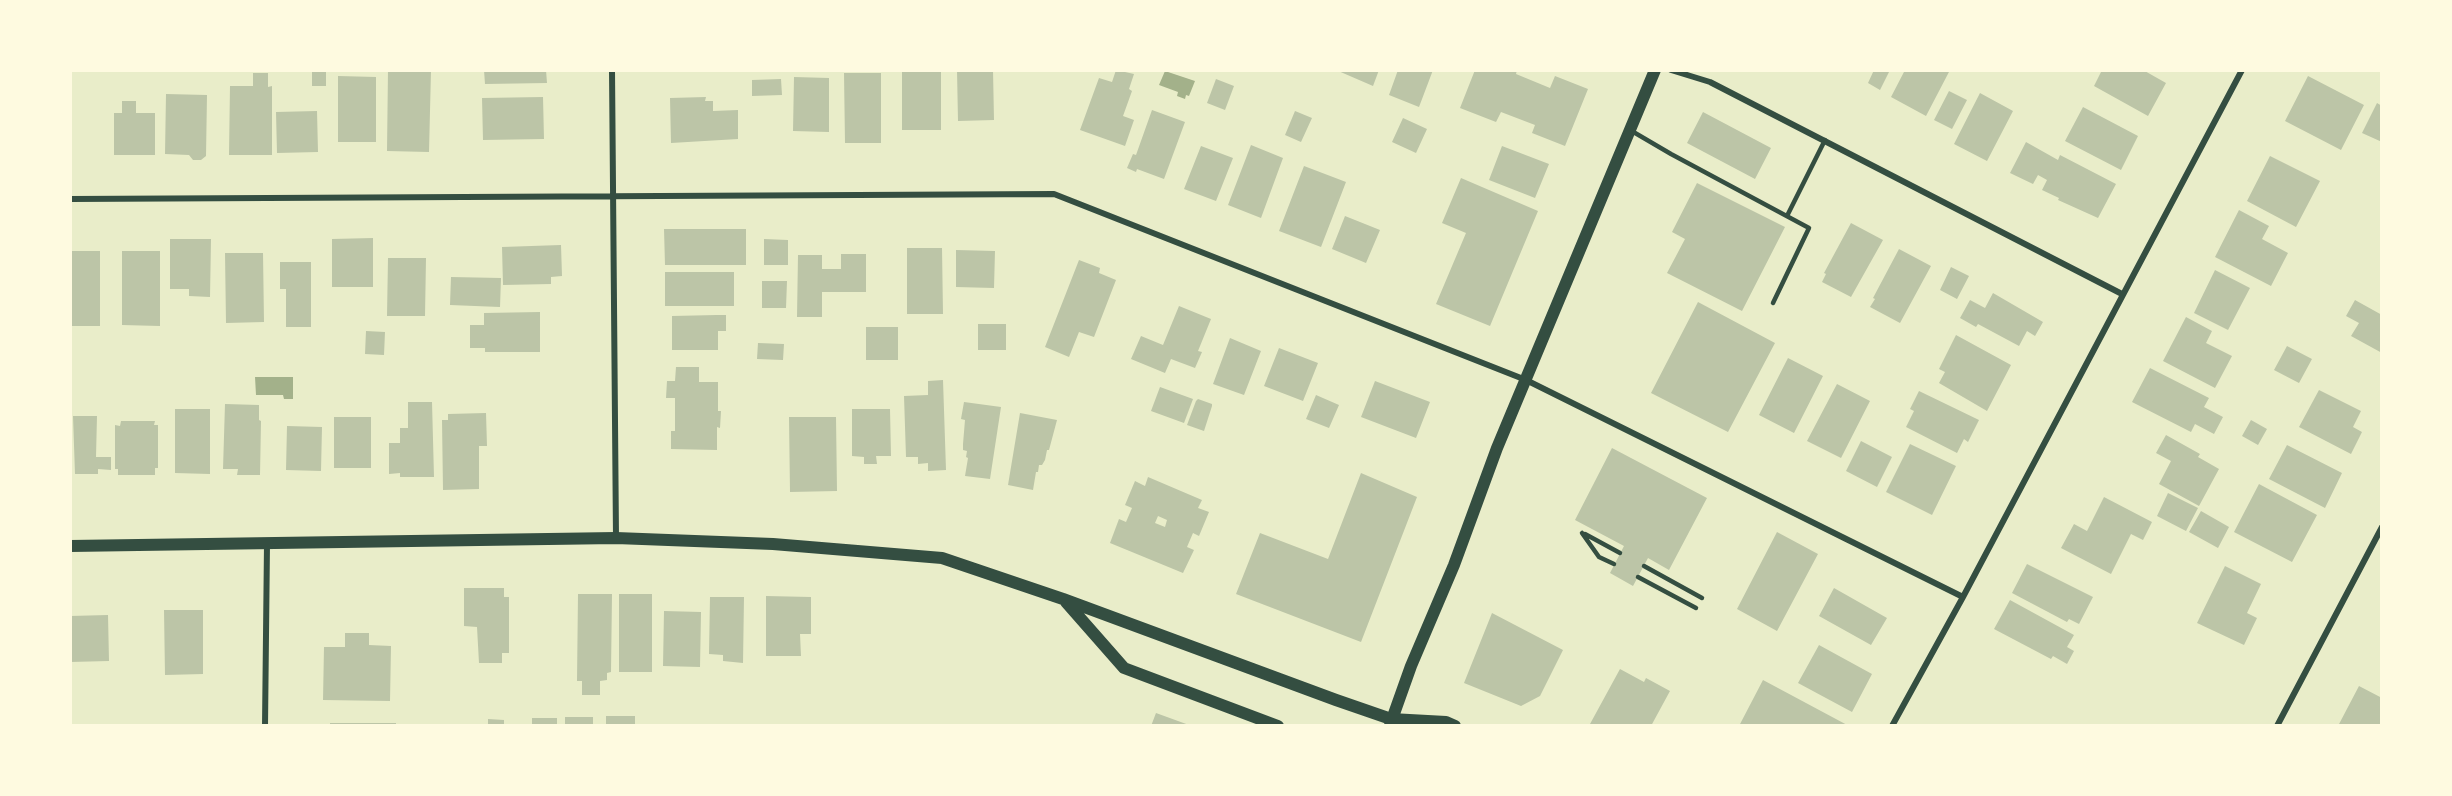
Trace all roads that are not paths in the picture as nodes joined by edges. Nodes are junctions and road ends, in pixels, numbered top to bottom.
1 (612, 70) edge
2 (1655, 70) edge
3 (1671, 70) edge
4 (2242, 70) edge
5 (1630, 130) junction
6 (1825, 141) junction
7 (612, 196) junction
8 (70, 199) edge
9 (1787, 216) junction
10 (2122, 294) junction
11 (1773, 303) dead end
12 (1526, 380) junction
13 (2382, 526) edge
14 (616, 538) junction
15 (267, 543) junction
16 (70, 546) edge
17 (1620, 553) dead end
18 (1614, 564) dead end
19 (1644, 566) dead end
20 (1638, 577) dead end
21 (1963, 597) junction
22 (1701, 598) dead end
23 (1063, 599) junction
24 (1696, 608) dead end
25 (1391, 724) edge
26 (265, 726) edge
27 (1278, 726) edge
28 (1455, 726) edge
29 (1892, 726) edge
30 (2277, 726) edge

1 - 7 street
2 - 5 main road
3 - 6 street
4 - 10 street
5 - 9 lane
5 - 12 main road
6 - 9 lane
6 - 10 street
7 - 8 street
7 - 12 street
7 - 14 street
9 - 11 lane
10 - 21 street
12 - 21 street
12 - 25 main road
13 - 30 street
14 - 15 main road
14 - 23 main road
15 - 16 main road
15 - 26 street
17 - 18 lane
19 - 22 lane
20 - 24 lane
21 - 29 street
23 - 25 main road
23 - 27 main road
25 - 28 main road

